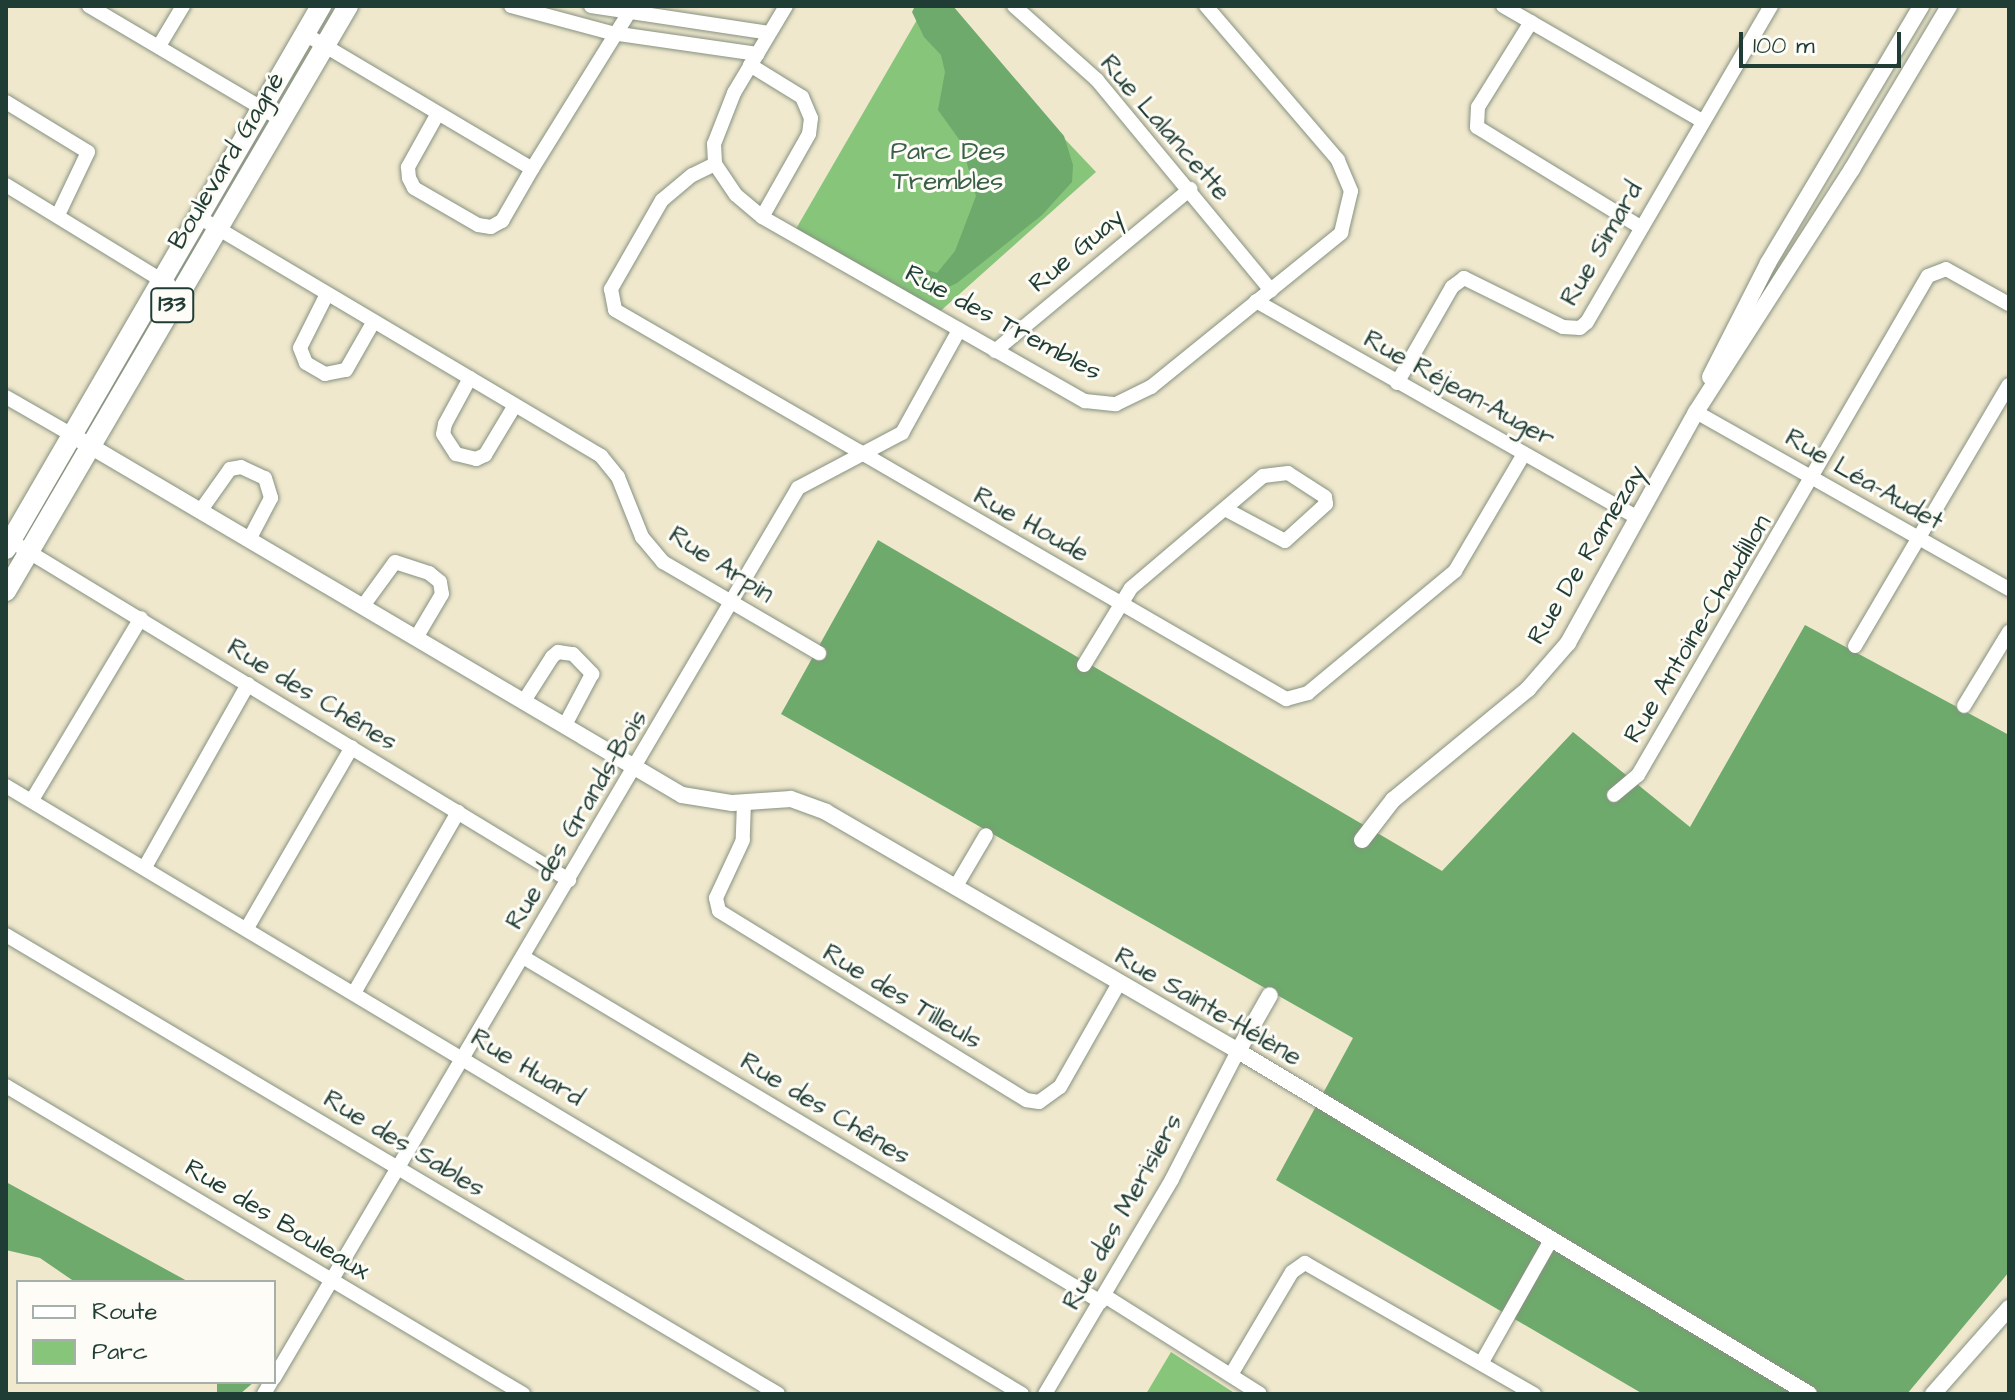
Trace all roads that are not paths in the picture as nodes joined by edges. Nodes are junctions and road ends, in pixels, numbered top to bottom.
1 (89, 6) edge
2 (183, 6) edge
3 (321, 6) edge
4 (348, 6) edge
5 (511, 6) edge
6 (591, 6) edge
7 (786, 6) edge
8 (1014, 6) edge
9 (1206, 6) edge
10 (1503, 6) edge
11 (1771, 6) edge
12 (1921, 6) edge
13 (1949, 6) edge
14 (631, 10) edge
15 (1531, 22) junction
16 (1909, 26) junction
17 (612, 33) junction
18 (769, 33) junction
19 (305, 34) junction
20 (1931, 37) junction
21 (159, 46) junction
22 (324, 48) junction
23 (754, 60) junction
24 (6, 102) edge
25 (262, 108) junction
26 (437, 115) junction
27 (282, 120) junction
28 (1702, 121) junction
29 (715, 164) junction
30 (532, 169) junction
31 (1819, 176) junction
32 (6, 185) edge
33 (1840, 187) junction
34 (1190, 189) junction
35 (58, 215) junction
36 (197, 216) junction
37 (762, 217) junction
38 (1640, 227) junction
39 (217, 229) junction
40 (162, 280) junction
41 (1271, 290) junction
42 (180, 292) junction
43 (327, 294) junction
44 (1256, 301) junction
45 (2009, 304) edge
46 (374, 321) junction
47 (959, 330) junction
48 (995, 351) junction
49 (470, 378) junction
50 (1397, 383) junction
51 (2009, 385) edge
52 (6, 397) edge
53 (515, 405) junction
54 (1696, 412) junction
55 (72, 435) junction
56 (90, 446) junction
57 (1524, 454) junction
58 (860, 456) junction
59 (1813, 479) junction
60 (1225, 509) junction
61 (201, 510) junction
62 (1638, 518) junction
63 (250, 538) junction
64 (1920, 539) junction
65 (8, 543) edge
66 (30, 550) junction
67 (2009, 589) edge
68 (6, 591) edge
69 (1120, 602) junction
70 (732, 603) junction
71 (363, 606) junction
72 (141, 618) junction
73 (2009, 632) edge
74 (416, 638) junction
75 (1855, 646) dead end
76 (819, 653) dead end
77 (1084, 665) dead end
78 (248, 684) junction
79 (524, 701) junction
80 (1964, 706) dead end
81 (565, 725) junction
82 (352, 747) junction
83 (636, 767) junction
84 (6, 786) edge
85 (1614, 795) dead end
86 (32, 800) junction
87 (744, 802) junction
88 (458, 812) junction
89 (986, 835) dead end
90 (1362, 840) dead end
91 (145, 867) junction
92 (569, 880) junction
93 (956, 886) junction
94 (247, 928) junction
95 (6, 935) edge
96 (523, 957) junction
97 (1119, 983) junction
98 (354, 993) junction
99 (1270, 995) dead end
100 (1238, 1051) junction
101 (463, 1058) junction
102 (6, 1086) edge
103 (398, 1168) junction
104 (1551, 1240) junction
105 (332, 1281) junction
106 (1103, 1299) junction
107 (2009, 1308) edge
108 (1482, 1362) junction
109 (1232, 1373) junction
110 (276, 1375) edge
111 (523, 1394) edge
112 (778, 1394) edge
113 (1022, 1394) edge
114 (1045, 1394) edge
115 (1260, 1394) edge
116 (1534, 1394) edge
117 (1809, 1394) edge
118 (1933, 1394) edge

1 - 21 street
2 - 21 street
3 - 19 main road, Boulevard Gagné / 133
4 - 22 main road, Boulevard Gagné / 133
5 - 17 street
6 - 14 street
7 - 18 street
8 - 34 street, Rue Lalancette
9 - 41 street, Rue des Trembles
10 - 15 street
11 - 28 street, Rue Simard
12 - 16 street, Rue De Ramezay
13 - 20 street, Rue De Ramezay
14 - 17 street
14 - 18 street
15 - 28 street
15 - 38 street
16 - 20 street
16 - 31 street, Rue De Ramezay
17 - 23 street
17 - 30 street
18 - 23 street
19 - 22 street
19 - 25 main road, Boulevard Gagné / 133
20 - 33 street, Rue De Ramezay
21 - 25 street
22 - 26 street
22 - 27 main road, Boulevard Gagné / 133
23 - 29 street
23 - 37 street
24 - 35 street
25 - 27 street
25 - 36 main road, Boulevard Gagné / 133
26 - 30 street
26 - 30 street
27 - 39 main road, Boulevard Gagné / 133
28 - 38 street, Rue Simard
29 - 37 street, Rue des Trembles
29 - 58 street, Rue Houde
31 - 33 street
31 - 54 street, Rue De Ramezay
32 - 35 street
33 - 54 street, Rue De Ramezay
34 - 41 street, Rue Lalancette
34 - 48 street, Rue Guay
35 - 40 street
36 - 39 street, Rue Arpin
36 - 40 main road, Boulevard Gagné / 133
37 - 47 street, Rue des Trembles
38 - 50 street, Rue Simard
39 - 42 main road, Boulevard Gagné / 133
39 - 43 street, Rue Arpin
40 - 42 street
40 - 55 main road, Boulevard Gagné / 133
41 - 44 street, Rue des Trembles
42 - 56 main road, Boulevard Gagné / 133
43 - 46 street, Rue Arpin
43 - 46 street
44 - 48 street, Rue des Trembles
44 - 50 street, Rue Réjean-Auger
45 - 59 street, Rue Antoine-Chaudillon
46 - 49 street, Rue Arpin
47 - 48 street, Rue des Trembles
47 - 58 street, Rue des Grands-Bois
49 - 53 street, Rue Arpin
49 - 53 street
50 - 57 street, Rue Réjean-Auger
51 - 64 street
52 - 55 street, Rue Sainte-Hélène
53 - 70 street, Rue Arpin
54 - 59 street, Rue Léa-Audet
54 - 62 street, Rue De Ramezay
55 - 56 street, Rue Sainte-Hélène
55 - 65 main road, Boulevard Gagné / 133
56 - 61 street, Rue Sainte-Hélène
56 - 66 main road, Boulevard Gagné / 133
57 - 62 street, Rue Réjean-Auger
57 - 69 street, Rue Houde
58 - 69 street, Rue Houde
58 - 70 street, Rue des Grands-Bois
59 - 64 street, Rue Léa-Audet
59 - 85 street, Rue Antoine-Chaudillon
60 - 60 street
60 - 69 street
61 - 63 street, Rue Sainte-Hélène
61 - 63 street
62 - 90 street, Rue De Ramezay
63 - 71 street, Rue Sainte-Hélène
64 - 67 street, Rue Léa-Audet
64 - 75 street
65 - 66 street, Rue des Chênes
66 - 68 main road, Boulevard Gagné / 133
66 - 72 street, Rue des Chênes
69 - 77 street
70 - 76 street, Rue Arpin
70 - 83 street, Rue des Grands-Bois
71 - 74 street, Rue Sainte-Hélène
71 - 74 street
72 - 78 street, Rue des Chênes
72 - 86 street
73 - 80 street
74 - 79 street, Rue Sainte-Hélène
78 - 82 street, Rue des Chênes
78 - 91 street
79 - 81 street, Rue Sainte-Hélène
79 - 81 street
81 - 83 street, Rue Sainte-Hélène
82 - 88 street, Rue des Chênes
82 - 94 street
83 - 87 street, Rue Sainte-Hélène
83 - 92 street, Rue des Grands-Bois
84 - 86 street, Rue Huard
86 - 91 street, Rue Huard
87 - 93 street, Rue Sainte-Hélène
87 - 97 street, Rue des Tilleuls
88 - 92 street, Rue des Chênes
88 - 98 street
89 - 93 street
91 - 94 street, Rue Huard
92 - 96 street, Rue des Grands-Bois
93 - 97 street, Rue Sainte-Hélène
94 - 98 street, Rue Huard
95 - 103 street, Rue des Sables
96 - 101 street, Rue des Grands-Bois
96 - 106 street, Rue des Chênes
97 - 100 street, Rue Sainte-Hélène
98 - 101 street, Rue Huard
99 - 100 street
100 - 104 street, Rue Sainte-Hélène
100 - 106 street, Rue des Merisiers
101 - 103 street, Rue des Grands-Bois
101 - 113 street, Rue Huard
102 - 105 street, Rue des Bouleaux
103 - 105 street, Rue des Grands-Bois
103 - 112 street, Rue des Sables
104 - 108 street
104 - 117 street, Rue Sainte-Hélène
105 - 110 street, Rue des Grands-Bois
105 - 111 street, Rue des Bouleaux
106 - 109 street, Rue des Chênes
106 - 114 street, Rue des Merisiers
107 - 118 street
108 - 109 street
108 - 116 street
109 - 115 street, Rue des Chênes

